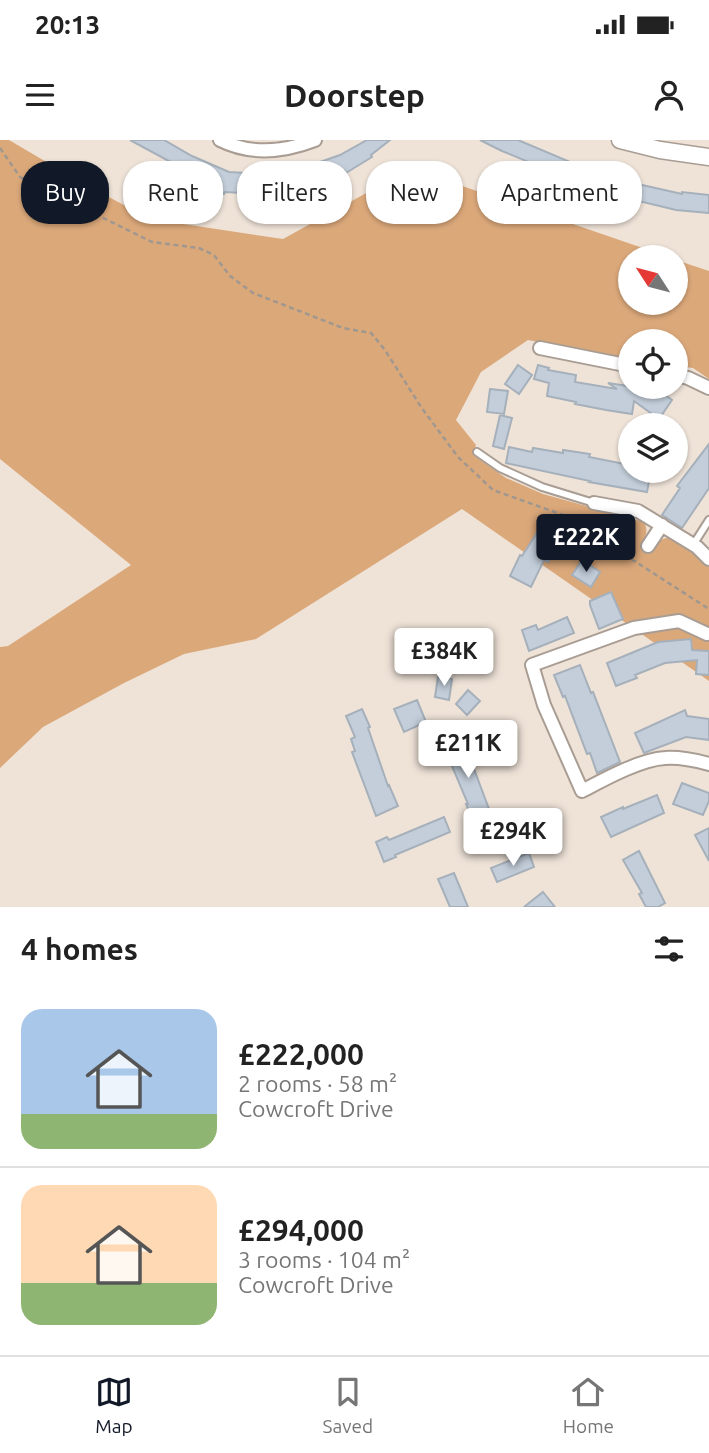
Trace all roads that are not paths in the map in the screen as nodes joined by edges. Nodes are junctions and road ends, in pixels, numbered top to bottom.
1 (220, 140) edge
2 (315, 140) edge
3 (620, 140) edge
4 (661, 145) edge
5 (709, 157) edge
6 (540, 348) dead end
7 (618, 364) edge
8 (688, 378) edge
9 (709, 388) edge
10 (477, 452) dead end
11 (594, 503) joint
12 (709, 520) edge
13 (662, 525) junction
14 (692, 544) junction
15 (648, 546) dead end
16 (709, 559) edge
17 (707, 634) dead end
18 (709, 764) edge

1 - 2 street
3 - 4 street
4 - 5 street
6 - 7 street
8 - 9 street
10 - 11 lane
11 - 13 street
12 - 14 lane
13 - 14 street
13 - 15 street
14 - 16 street
17 - 18 street

